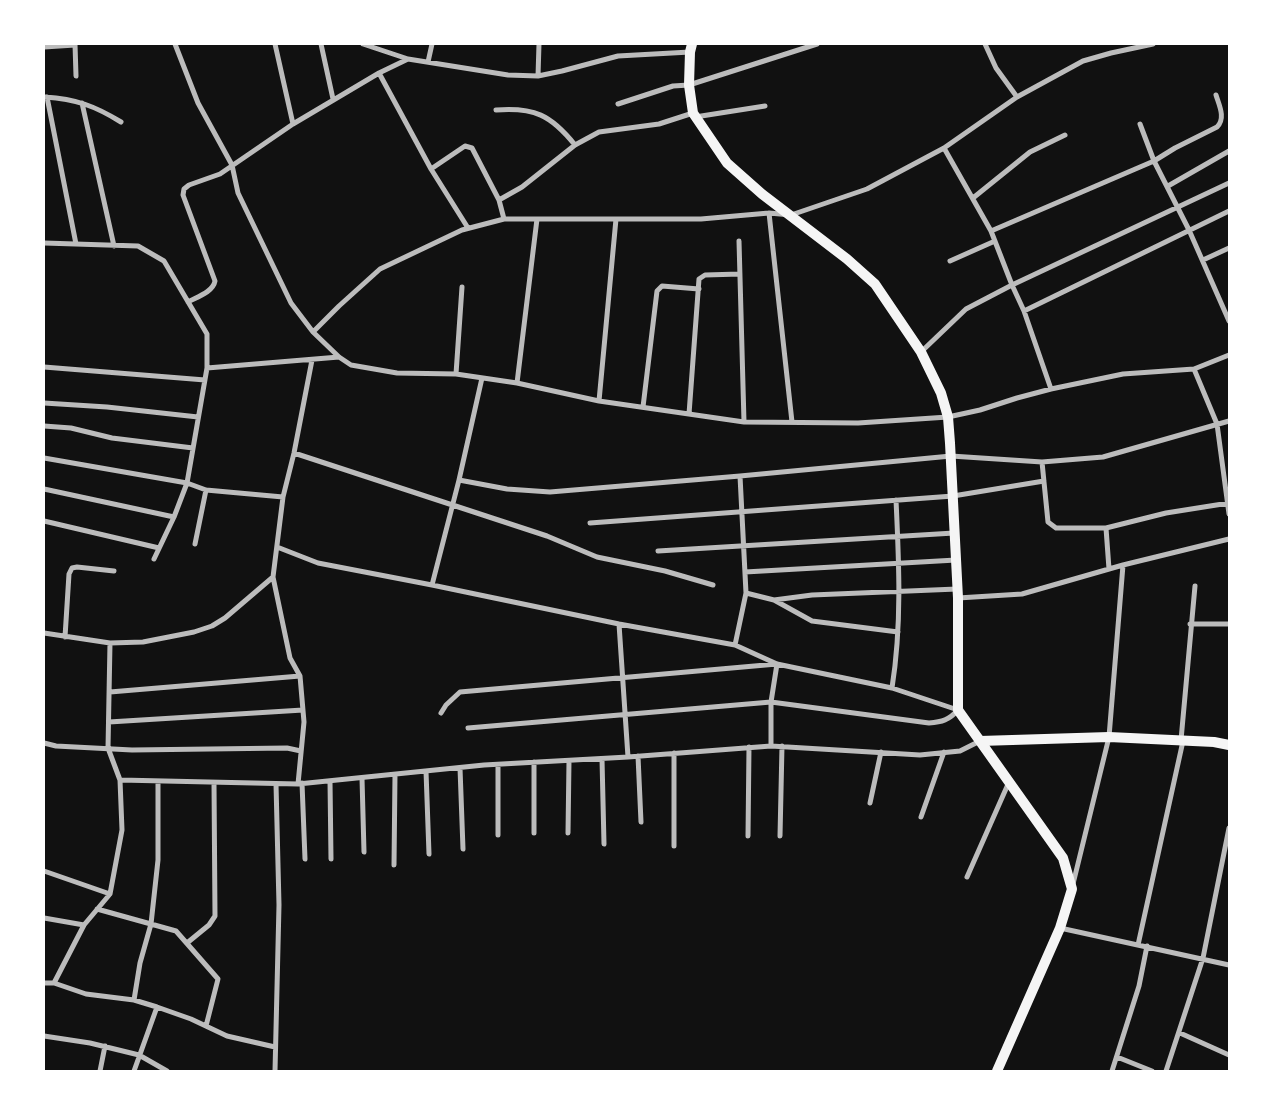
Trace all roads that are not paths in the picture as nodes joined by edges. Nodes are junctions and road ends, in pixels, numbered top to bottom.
1 (75, 44) edge
2 (175, 44) edge
3 (275, 44) edge
4 (321, 44) edge
5 (363, 44) edge
6 (432, 44) edge
7 (539, 44) edge
8 (817, 44) edge
9 (985, 44) edge
10 (1153, 44) edge
11 (1143, 45) edge
12 (44, 47) edge
13 (691, 48) edge
14 (408, 59) junction
15 (428, 62) junction
16 (378, 73) junction
17 (76, 76) dead end
18 (538, 76) junction
19 (689, 85) junction
20 (1216, 95) dead end
21 (45, 97) edge
22 (1017, 97) junction
23 (333, 100) junction
24 (82, 102) junction
25 (618, 104) dead end
26 (765, 106) dead end
27 (496, 110) dead end
28 (694, 115) junction
29 (121, 122) dead end
30 (293, 124) junction
31 (1140, 124) dead end
32 (1065, 134) dead end
33 (575, 145) junction
34 (944, 148) junction
35 (1229, 151) edge
36 (1154, 161) junction
37 (232, 165) junction
38 (431, 169) junction
39 (1229, 183) edge
40 (1168, 186) junction
41 (973, 198) junction
42 (499, 200) junction
43 (1178, 207) junction
44 (1229, 211) edge
45 (768, 213) junction
46 (791, 215) junction
47 (616, 218) junction
48 (504, 219) junction
49 (537, 219) junction
50 (468, 228) junction
51 (1189, 230) junction
52 (991, 231) junction
53 (738, 241) dead end
54 (995, 241) junction
55 (44, 243) edge
56 (76, 244) junction
57 (114, 246) junction
58 (1229, 248) edge
59 (1203, 260) junction
60 (950, 261) dead end
61 (740, 274) junction
62 (1012, 285) junction
63 (462, 287) dead end
64 (699, 289) junction
65 (188, 302) junction
66 (1024, 311) junction
67 (1229, 322) edge
68 (313, 332) junction
69 (921, 352) junction
70 (1229, 355) edge
71 (340, 357) junction
72 (312, 360) junction
73 (44, 367) edge
74 (207, 368) junction
75 (1194, 369) junction
76 (456, 374) junction
77 (482, 378) junction
78 (205, 380) junction
79 (517, 383) junction
80 (1052, 388) junction
81 (599, 401) junction
82 (44, 403) edge
83 (642, 407) junction
84 (689, 414) junction
85 (198, 417) junction
86 (948, 417) junction
87 (1229, 421) edge
88 (744, 422) junction
89 (792, 422) junction
90 (1217, 424) junction
91 (44, 426) edge
92 (193, 448) junction
93 (294, 453) junction
94 (951, 456) junction
95 (44, 458) edge
96 (1042, 462) junction
97 (740, 476) junction
98 (459, 480) junction
99 (1044, 481) junction
100 (187, 483) junction
101 (44, 489) edge
102 (206, 490) junction
103 (953, 496) junction
104 (283, 497) junction
105 (896, 500) junction
106 (1228, 503) edge
107 (452, 505) junction
108 (742, 511) junction
109 (1229, 514) edge
110 (174, 517) junction
111 (44, 521) edge
112 (590, 523) dead end
113 (1106, 528) junction
114 (955, 533) junction
115 (898, 537) junction
116 (1229, 539) edge
117 (195, 544) dead end
118 (743, 545) junction
119 (277, 547) junction
120 (159, 548) junction
121 (658, 551) dead end
122 (154, 559) dead end
123 (956, 560) junction
124 (899, 564) junction
125 (1123, 565) junction
126 (1108, 569) junction
127 (114, 571) dead end
128 (745, 572) junction
129 (273, 576) junction
130 (432, 585) junction
131 (714, 585) dead end
132 (1195, 586) dead end
133 (746, 593) junction
134 (900, 593) junction
135 (958, 593) junction
136 (774, 600) junction
137 (619, 624) junction
138 (1190, 624) junction
139 (1229, 624) edge
140 (898, 632) junction
141 (44, 633) edge
142 (65, 638) junction
143 (110, 643) junction
144 (735, 645) junction
145 (777, 664) junction
146 (300, 676) junction
147 (623, 679) junction
148 (892, 688) junction
149 (110, 692) junction
150 (771, 702) junction
151 (302, 710) junction
152 (958, 710) junction
153 (441, 713) dead end
154 (625, 714) junction
155 (109, 722) junction
156 (468, 728) dead end
157 (1109, 738) junction
158 (980, 741) junction
159 (1182, 741) junction
160 (44, 742) edge
161 (771, 746) junction
162 (782, 746) junction
163 (1229, 746) edge
164 (749, 747) junction
165 (108, 748) junction
166 (301, 751) junction
167 (881, 752) junction
168 (944, 752) junction
169 (674, 753) junction
170 (638, 756) junction
171 (628, 757) junction
172 (602, 759) junction
173 (568, 760) junction
174 (534, 762) junction
175 (498, 765) junction
176 (460, 768) junction
177 (426, 771) junction
178 (395, 775) junction
179 (362, 778) junction
180 (120, 780) junction
181 (158, 781) junction
182 (330, 781) junction
183 (1009, 782) junction
184 (214, 783) junction
185 (276, 784) junction
186 (300, 784) junction
187 (870, 803) dead end
188 (921, 817) dead end
189 (641, 822) dead end
190 (1229, 828) edge
191 (534, 833) dead end
192 (568, 833) dead end
193 (498, 835) dead end
194 (748, 836) dead end
195 (780, 836) dead end
196 (604, 844) dead end
197 (674, 846) dead end
198 (462, 849) dead end
199 (364, 852) dead end
200 (429, 854) dead end
201 (306, 859) dead end
202 (331, 859) dead end
203 (394, 864) dead end
204 (44, 871) edge
205 (967, 877) dead end
206 (1072, 889) junction
207 (110, 894) junction
208 (97, 909) junction
209 (44, 918) edge
210 (151, 924) junction
211 (84, 925) junction
212 (1060, 928) junction
213 (187, 943) junction
214 (1138, 945) junction
215 (1147, 946) junction
216 (1203, 958) junction
217 (1229, 965) edge
218 (44, 983) edge
219 (54, 983) junction
220 (134, 1000) junction
221 (157, 1006) junction
222 (206, 1026) junction
223 (1180, 1033) junction
224 (44, 1036) edge
225 (105, 1046) junction
226 (275, 1047) junction
227 (139, 1055) junction
228 (1229, 1055) edge
229 (1117, 1057) junction
230 (100, 1071) edge
231 (134, 1071) edge
232 (165, 1071) edge
233 (275, 1071) edge
234 (997, 1071) edge
235 (1112, 1071) edge
236 (1152, 1071) edge
237 (1166, 1071) edge

1 - 12 street
1 - 17 street
2 - 37 street
3 - 30 street
4 - 23 street
5 - 14 street
6 - 15 street
7 - 18 street
8 - 19 street
9 - 22 street
10 - 11 street
11 - 22 street
13 - 18 street
13 - 19 main road
14 - 15 street
14 - 16 street
15 - 18 street
16 - 23 street
16 - 38 street
19 - 25 street
19 - 28 main road
20 - 36 street
21 - 24 street
21 - 56 street
22 - 34 street
23 - 30 street
24 - 29 street
24 - 57 street
26 - 28 street
27 - 33 street
28 - 33 street
28 - 46 main road
30 - 37 street
31 - 36 street
32 - 41 street
33 - 42 street
34 - 41 street
34 - 46 street
35 - 40 street
36 - 40 street
36 - 52 street
37 - 65 street
37 - 68 street
38 - 42 street
38 - 50 street
39 - 43 street
40 - 43 street
41 - 52 street
42 - 48 street
43 - 51 street
43 - 62 street
44 - 51 street
45 - 46 street
45 - 47 street
45 - 89 street
46 - 69 main road
47 - 49 street
47 - 81 street
48 - 49 street
48 - 50 street
49 - 79 street
50 - 68 street
51 - 59 street
51 - 66 street
52 - 54 street
53 - 61 street
54 - 60 street
54 - 62 street
55 - 56 street
56 - 57 street
57 - 65 street
58 - 59 street
59 - 67 street
61 - 64 street
61 - 88 street
62 - 66 street
62 - 69 street
63 - 76 street
64 - 83 street
64 - 84 street
65 - 74 street
66 - 80 street
68 - 71 street
69 - 86 main road
70 - 75 street
71 - 72 street
71 - 76 street
72 - 74 street
72 - 93 street
73 - 78 street
74 - 78 street
75 - 80 street
75 - 90 street
76 - 77 street
77 - 79 street
77 - 98 street
78 - 85 street
79 - 81 street
80 - 86 street
81 - 83 street
82 - 85 street
83 - 84 street
84 - 88 street
85 - 92 street
86 - 89 street
86 - 94 main road
87 - 90 street
88 - 89 street
90 - 96 street
90 - 106 street
91 - 92 street
92 - 100 street
93 - 104 street
93 - 107 street
94 - 96 street
94 - 97 street
94 - 103 main road
95 - 100 street
96 - 99 street
97 - 98 street
97 - 108 street
98 - 107 street
99 - 103 street
99 - 113 street
100 - 102 street
100 - 110 street
101 - 110 street
102 - 104 street
102 - 117 street
103 - 105 street
103 - 114 main road
104 - 119 street
105 - 108 street
105 - 115 street
106 - 109 street
106 - 113 street
107 - 130 street
107 - 131 street
108 - 112 street
108 - 118 street
110 - 120 street
111 - 120 street
113 - 126 street
114 - 115 street
114 - 123 main road
115 - 118 street
115 - 124 street
116 - 125 street
118 - 121 street
118 - 128 street
119 - 129 street
119 - 130 street
120 - 122 street
123 - 124 street
123 - 135 main road
124 - 128 street
124 - 134 street
125 - 126 street
125 - 157 street
126 - 135 street
127 - 142 street
128 - 133 street
129 - 143 street
129 - 146 street
130 - 137 street
132 - 138 street
133 - 136 street
133 - 144 street
134 - 135 street
134 - 136 street
134 - 140 street
135 - 152 main road
136 - 140 street
137 - 144 street
137 - 147 street
138 - 139 street
138 - 159 street
140 - 148 street
141 - 142 street
142 - 143 street
143 - 149 street
144 - 145 street
145 - 147 street
145 - 148 street
145 - 150 street
146 - 149 street
146 - 151 street
147 - 153 street
147 - 154 street
148 - 152 street
149 - 155 street
150 - 152 street
150 - 154 street
150 - 161 street
151 - 155 street
151 - 166 street
152 - 158 main road
154 - 156 street
154 - 171 street
155 - 165 street
157 - 158 main road
157 - 159 main road
157 - 206 street
158 - 168 street
158 - 183 main road
159 - 163 main road
159 - 214 street
160 - 165 street
161 - 162 street
161 - 164 street
162 - 167 street
162 - 195 street
164 - 169 street
164 - 194 street
165 - 166 street
165 - 180 street
166 - 186 street
167 - 168 street
167 - 187 street
168 - 188 street
169 - 170 street
169 - 197 street
170 - 171 street
170 - 189 street
171 - 172 street
172 - 173 street
172 - 196 street
173 - 174 street
173 - 192 street
174 - 175 street
174 - 191 street
175 - 176 street
175 - 193 street
176 - 177 street
176 - 198 street
177 - 178 street
177 - 200 street
178 - 179 street
178 - 203 street
179 - 182 street
179 - 199 street
180 - 181 street
180 - 207 street
181 - 184 street
181 - 210 street
182 - 186 street
182 - 202 street
183 - 205 street
183 - 206 main road
184 - 185 street
184 - 213 street
185 - 186 street
185 - 226 street
186 - 201 street
190 - 216 street
204 - 207 street
206 - 212 main road
207 - 208 street
208 - 210 street
208 - 211 street
209 - 211 street
210 - 213 street
210 - 220 street
211 - 219 street
212 - 214 street
212 - 234 main road
213 - 222 street
214 - 215 street
215 - 216 street
215 - 229 street
216 - 217 street
216 - 223 street
218 - 219 street
219 - 220 street
220 - 221 street
221 - 222 street
221 - 227 street
222 - 226 street
223 - 228 street
223 - 237 street
224 - 225 street
225 - 227 street
225 - 230 street
226 - 233 street
227 - 231 street
227 - 232 street
229 - 235 street
229 - 236 street

